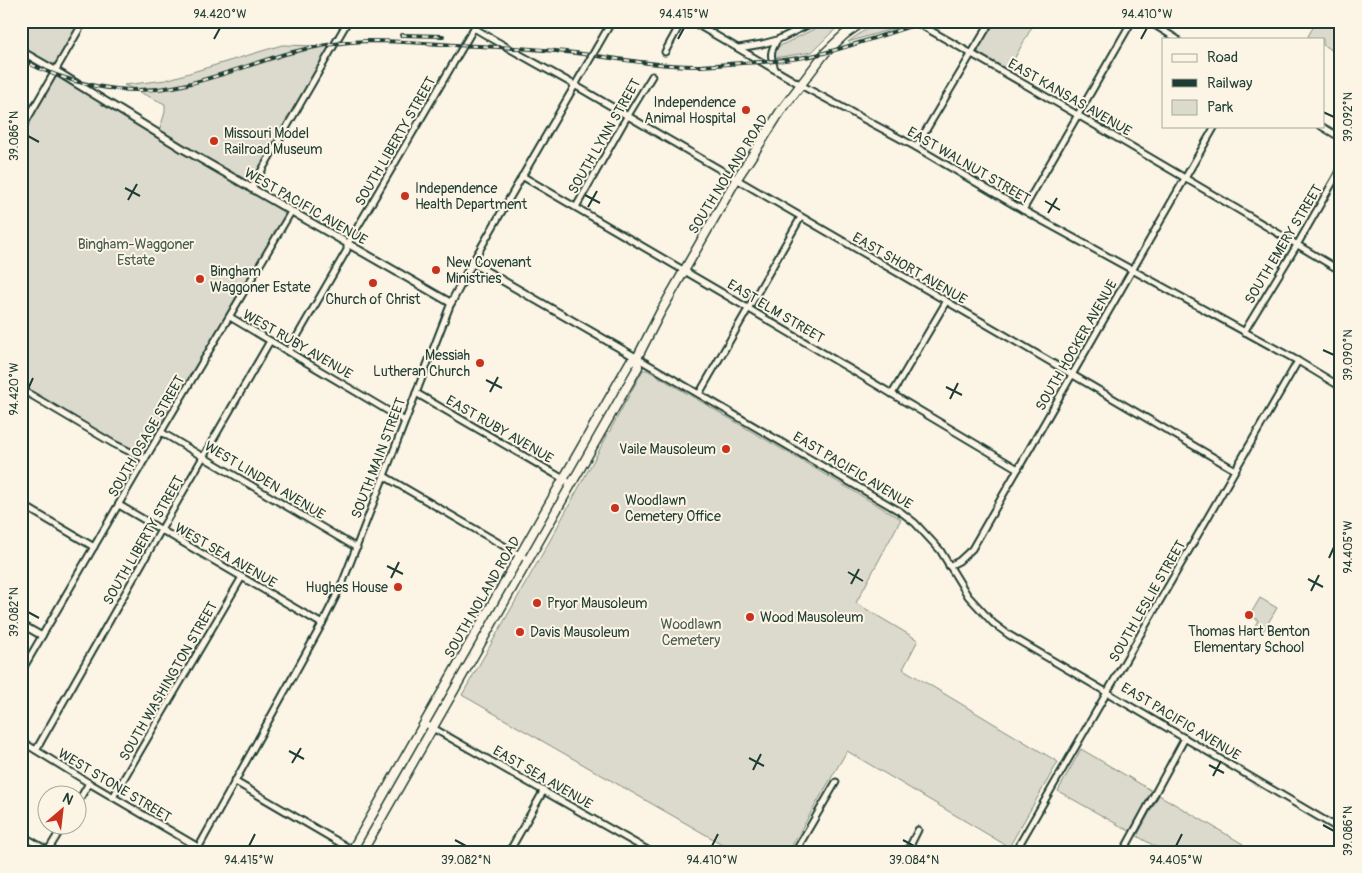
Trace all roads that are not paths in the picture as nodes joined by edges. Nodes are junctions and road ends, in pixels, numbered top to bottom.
1 (84, 21) edge
2 (348, 21) edge
3 (478, 21) edge
4 (612, 21) edge
5 (682, 21) edge
6 (691, 21) edge
7 (816, 21) edge
8 (864, 21) edge
9 (917, 21) edge
10 (991, 21) edge
11 (1132, 21) edge
12 (1148, 21) edge
13 (474, 28) junction
14 (1175, 38) edge
15 (777, 40) junction
16 (738, 48) junction
17 (21, 51) edge
18 (664, 52) dead end
19 (972, 54) junction
20 (775, 69) junction
21 (56, 71) junction
22 (652, 76) dead end
23 (801, 84) junction
24 (574, 85) junction
25 (1078, 114) junction
26 (628, 116) junction
27 (1214, 128) edge
28 (1324, 128) edge
29 (21, 130) edge
30 (1341, 138) edge
31 (916, 147) junction
32 (1341, 168) edge
33 (522, 176) junction
34 (1185, 178) junction
35 (736, 180) junction
36 (251, 189) junction
37 (576, 207) junction
38 (1023, 210) junction
39 (291, 212) junction
40 (800, 216) junction
41 (348, 245) junction
42 (1297, 245) junction
43 (472, 264) junction
44 (684, 270) junction
45 (1132, 270) junction
46 (1341, 271) edge
47 (946, 302) junction
48 (451, 304) junction
49 (748, 308) junction
50 (230, 317) junction
51 (1244, 332) junction
52 (270, 341) junction
53 (288, 352) junction
54 (637, 358) junction
55 (1298, 361) junction
56 (1072, 375) junction
57 (1341, 387) edge
58 (21, 390) edge
59 (416, 393) junction
60 (699, 394) junction
61 (892, 394) junction
62 (406, 421) junction
63 (161, 432) junction
64 (203, 457) junction
65 (145, 459) junction
66 (1018, 468) junction
67 (1235, 470) junction
68 (384, 476) junction
69 (562, 479) junction
70 (572, 484) junction
71 (21, 504) edge
72 (119, 505) junction
73 (161, 530) junction
74 (94, 547) junction
75 (357, 548) junction
76 (520, 555) junction
77 (528, 560) junction
78 (949, 566) junction
79 (242, 577) junction
80 (21, 624) edge
81 (322, 624) junction
82 (42, 636) junction
83 (21, 672) edge
84 (1107, 692) junction
85 (424, 723) junction
86 (432, 728) junction
87 (1185, 738) junction
88 (21, 741) edge
89 (36, 750) junction
90 (234, 781) junction
91 (836, 782) dead end
92 (89, 783) junction
93 (87, 786) edge
94 (544, 790) junction
95 (113, 797) junction
96 (918, 830) dead end
97 (1341, 830) edge
98 (21, 834) edge
99 (57, 836) edge
100 (197, 849) edge
101 (48, 851) edge
102 (353, 851) edge
103 (362, 852) edge
104 (509, 852) edge
105 (651, 852) edge
106 (795, 852) edge
107 (907, 852) edge
108 (1015, 852) edge
109 (1123, 852) edge

1 - 21 street
2 - 36 street
3 - 13 street, SOUTH LIBERTY STREET
4 - 24 street, SOUTH MAIN STREET, bridge
5 - 18 street
6 - 16 street, EAST WALNUT STREET
7 - 15 street
8 - 23 main road, SOUTH NOLAND ROAD
9 - 19 street, EAST KANSAS AVENUE
10 - 19 street
11 - 25 street
12 - 14 street
13 - 24 street, EAST SHORT AVENUE
13 - 41 street, SOUTH LIBERTY STREET
15 - 16 street
15 - 20 street
16 - 20 street, EAST WALNUT STREET
17 - 21 street, WEST PACIFIC AVENUE
19 - 25 street, EAST KANSAS AVENUE
19 - 31 street
20 - 23 street, EAST WALNUT STREET
21 - 29 street
21 - 36 street, WEST PACIFIC AVENUE
22 - 26 street, SOUTH LYNN STREET
23 - 31 street, EAST WALNUT STREET
23 - 35 main road, SOUTH NOLAND ROAD
24 - 26 street, EAST SHORT AVENUE
24 - 33 street, SOUTH MAIN STREET
25 - 34 street, EAST KANSAS AVENUE
25 - 38 street
26 - 35 street, EAST SHORT AVENUE
26 - 37 street, SOUTH LYNN STREET
27 - 34 street, SOUTH HOCKER AVENUE
28 - 30 street
31 - 38 street, EAST WALNUT STREET
32 - 42 street, SOUTH EMERY STREET
33 - 37 street, EAST ELM STREET
33 - 43 street, SOUTH MAIN STREET
34 - 42 street, EAST KANSAS AVENUE
34 - 45 street, SOUTH HOCKER AVENUE
35 - 40 street, EAST SHORT AVENUE
35 - 44 main road, SOUTH NOLAND ROAD
36 - 39 street, WEST PACIFIC AVENUE
37 - 44 street, EAST ELM STREET
38 - 45 street, EAST WALNUT STREET
39 - 41 street, WEST PACIFIC AVENUE
39 - 50 street, SOUTH OSAGE STREET
40 - 47 street, EAST SHORT AVENUE
40 - 49 street
41 - 48 street, WEST PACIFIC AVENUE
41 - 53 street, SOUTH LIBERTY STREET
42 - 46 street, EAST KANSAS AVENUE
42 - 51 street, SOUTH EMERY STREET
43 - 48 street, SOUTH MAIN STREET
43 - 54 street, EAST PACIFIC AVENUE
44 - 49 street, EAST ELM STREET
44 - 54 main road, SOUTH NOLAND ROAD
45 - 51 street, EAST WALNUT STREET
45 - 56 street, SOUTH HOCKER AVENUE
47 - 56 street, EAST SHORT AVENUE
47 - 61 street
48 - 59 street, SOUTH MAIN STREET
49 - 60 street
49 - 61 street, EAST ELM STREET
50 - 52 street, WEST RUBY AVENUE
50 - 63 street, SOUTH OSAGE STREET
51 - 55 street, EAST WALNUT STREET
52 - 53 street, WEST RUBY AVENUE
52 - 64 street, SOUTH LIBERTY STREET
53 - 62 street, WEST RUBY AVENUE
54 - 60 street, EAST PACIFIC AVENUE
54 - 69 main road, SOUTH NOLAND ROAD
54 - 70 main road, SOUTH NOLAND ROAD
55 - 57 street, EAST WALNUT STREET
55 - 67 street, SOUTH LESLIE STREET
56 - 66 street, SOUTH HOCKER AVENUE
56 - 67 street, EAST SHORT AVENUE
58 - 65 street
59 - 62 street, SOUTH MAIN STREET
59 - 69 street, EAST RUBY AVENUE
60 - 78 street, EAST PACIFIC AVENUE
61 - 66 street, EAST ELM STREET
62 - 68 street, SOUTH MAIN STREET
63 - 64 street, WEST LINDEN AVENUE
63 - 65 street, SOUTH OSAGE STREET
64 - 73 street, SOUTH LIBERTY STREET
64 - 75 street, WEST LINDEN AVENUE
65 - 72 street, SOUTH OSAGE STREET
66 - 78 street, SOUTH HOCKER AVENUE
67 - 84 street, SOUTH LESLIE STREET
68 - 75 street, SOUTH MAIN STREET
68 - 76 street
69 - 70 street, EAST RUBY AVENUE
69 - 76 main road, SOUTH NOLAND ROAD
70 - 77 main road, SOUTH NOLAND ROAD
71 - 74 street
72 - 73 street, WEST SEA AVENUE
72 - 74 street, SOUTH OSAGE STREET
73 - 79 street, WEST SEA AVENUE
73 - 89 street, SOUTH LIBERTY STREET
74 - 82 street, SOUTH OSAGE STREET
75 - 81 street, SOUTH MAIN STREET
76 - 77 street
76 - 85 main road, SOUTH NOLAND ROAD
77 - 86 main road, SOUTH NOLAND ROAD
78 - 84 street, EAST PACIFIC AVENUE
79 - 81 street, WEST SEA AVENUE
79 - 95 street, SOUTH WASHINGTON STREET
80 - 82 street
81 - 90 street, SOUTH MAIN STREET
82 - 83 street, SOUTH OSAGE STREET
84 - 87 street, EAST PACIFIC AVENUE
84 - 108 street, SOUTH LESLIE STREET
85 - 86 street, EAST SEA AVENUE
85 - 102 main road, SOUTH NOLAND ROAD
86 - 94 street, EAST SEA AVENUE
86 - 103 main road, SOUTH NOLAND ROAD
87 - 97 street, EAST PACIFIC AVENUE
87 - 109 street
88 - 89 street, WEST STONE STREET
89 - 92 street, WEST STONE STREET
90 - 100 street, SOUTH MAIN STREET
90 - 102 street
91 - 106 street
92 - 93 street
92 - 95 street, WEST STONE STREET
94 - 104 street
94 - 105 street, EAST SEA AVENUE
95 - 100 street, WEST STONE STREET
96 - 107 street
98 - 101 street
99 - 101 street

